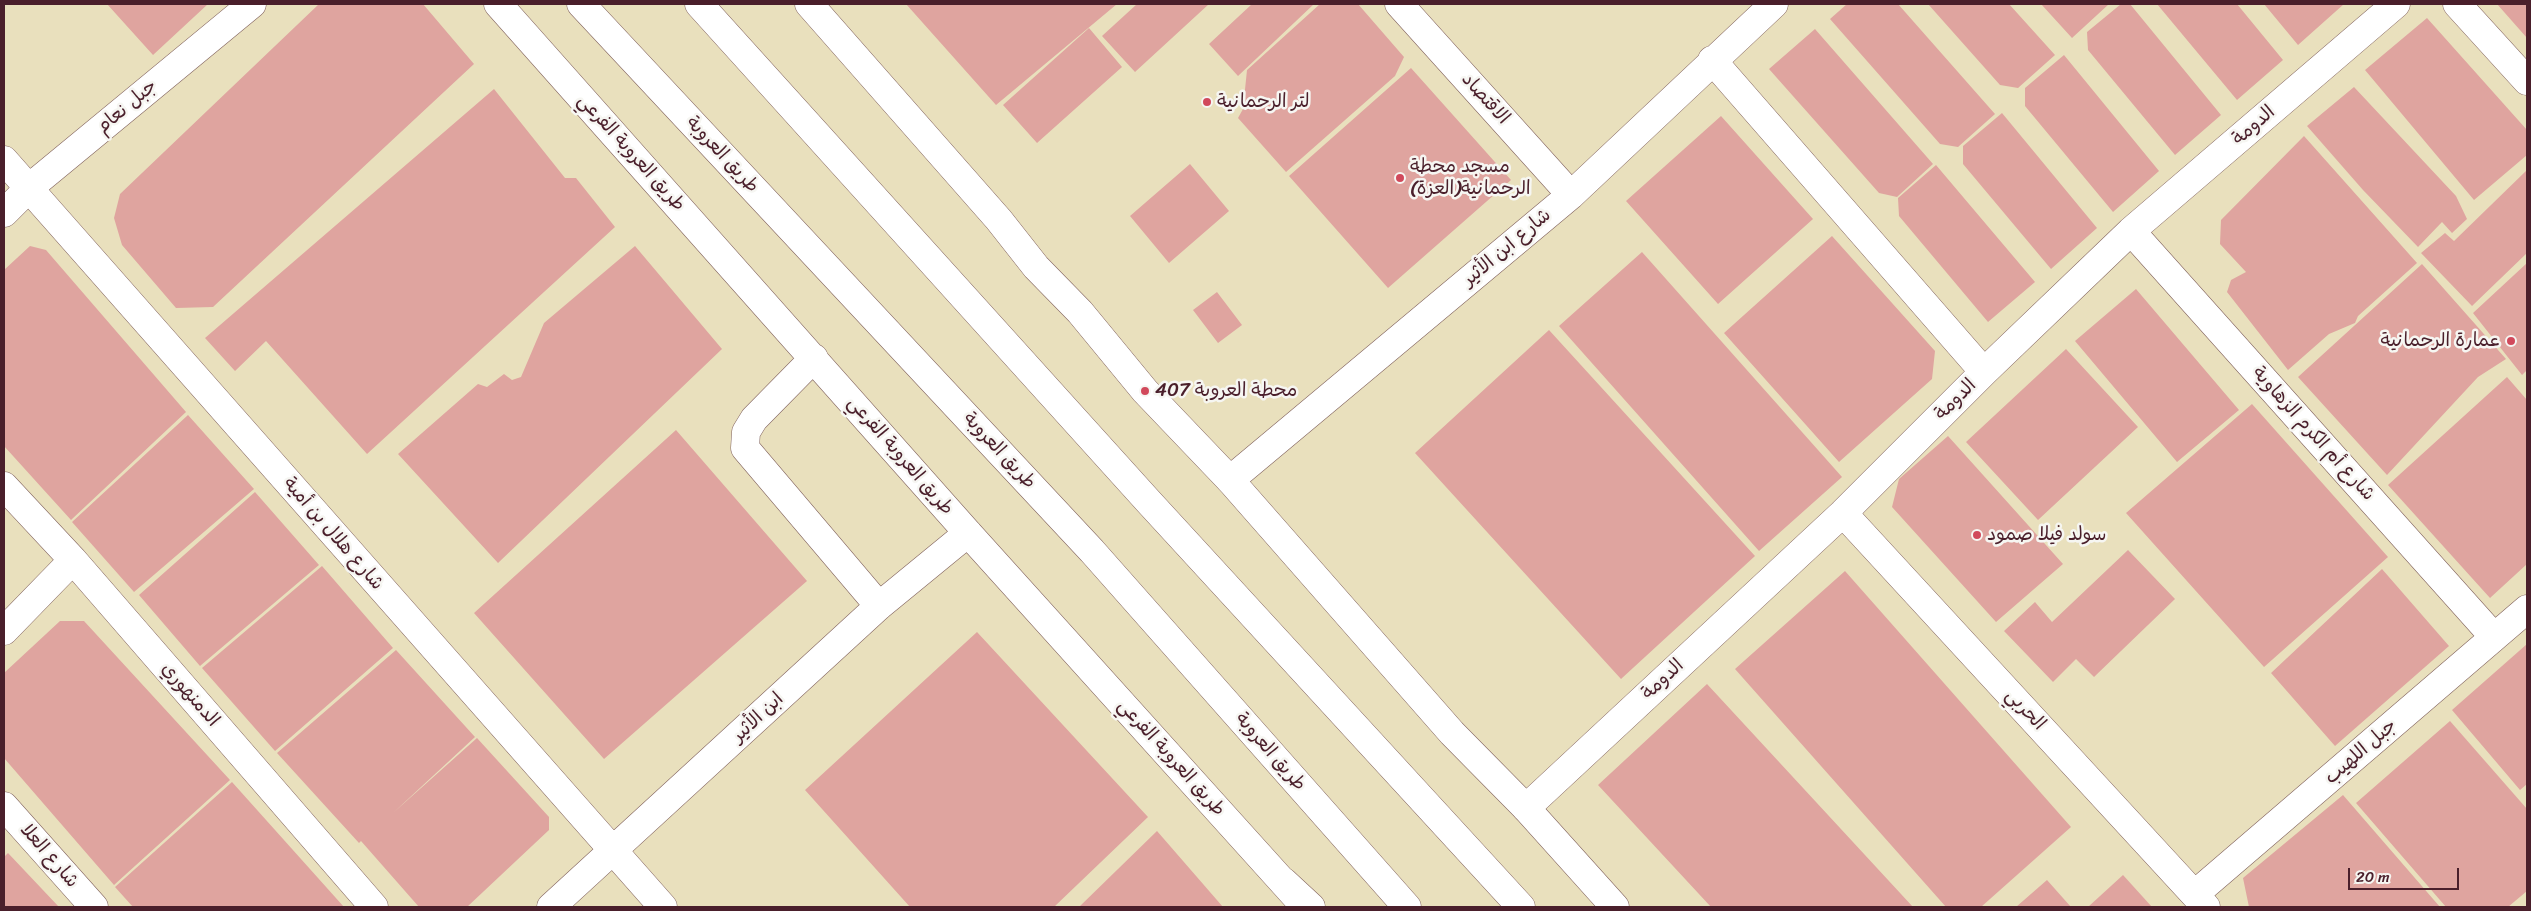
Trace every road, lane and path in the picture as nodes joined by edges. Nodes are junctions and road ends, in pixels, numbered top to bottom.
1 (252, 4) edge
2 (498, 4) edge
3 (581, 4) edge
4 (699, 4) edge
5 (810, 4) edge
6 (1400, 4) edge
7 (1774, 4) edge
8 (2396, 4) edge
9 (2456, 4) edge
10 (1712, 60) junction
11 (2527, 81) edge
12 (4, 160) edge
13 (29, 188) junction
14 (1571, 195) junction
15 (4, 213) edge
16 (2132, 231) junction
17 (814, 358) junction
18 (1984, 372) junction
19 (1230, 480) junction
20 (4, 486) edge
21 (1843, 513) junction
22 (968, 533) junction
23 (73, 560) junction
24 (880, 606) junction
25 (2527, 609) edge
26 (4, 631) edge
27 (2494, 637) junction
28 (4, 806) edge
29 (1526, 808) junction
30 (613, 851) junction
31 (1284, 882) junction
32 (2201, 901) edge
33 (94, 907) edge
34 (374, 907) edge
35 (551, 907) edge
36 (663, 907) edge
37 (1305, 907) edge
38 (1311, 907) edge
39 (1407, 907) edge
40 (1521, 907) edge
41 (1615, 907) edge

1 - 13 street, جبل نعام
2 - 17 street, طريق العروبة الفرعي
3 - 39 street, طريق العروبة
4 - 40 street
5 - 19 street
6 - 14 street, الاقتصاد
7 - 10 street, شارع ابن الأثير
8 - 16 street, الدومة
9 - 11 street
10 - 14 street, شارع ابن الأثير
10 - 18 street
12 - 13 street, شارع هلال بن أمية
13 - 15 street, جبل نعام
13 - 30 street, شارع هلال بن أمية
14 - 19 street, شارع ابن الأثير
16 - 18 street, الدومة
16 - 27 street, شارع أم الكرم الزهاوية
17 - 22 street, طريق العروبة الفرعي
17 - 24 street
18 - 21 street, الدومة
19 - 29 street
20 - 23 street, الدمنهوري
21 - 29 street, الدومة
21 - 32 street, الحربي
22 - 24 street, ابن الأثير
22 - 31 street, طريق العروبة الفرعي
23 - 26 street
23 - 34 street, الدمنهوري
24 - 30 street, ابن الأثير
25 - 27 street, جبل اللهيب
27 - 32 street, جبل اللهيب
28 - 33 street, شارع العلا
29 - 41 street
30 - 35 street, ابن الأثير
30 - 36 street, شارع هلال بن أمية
31 - 37 street, طريق العروبة الفرعي
31 - 38 street

